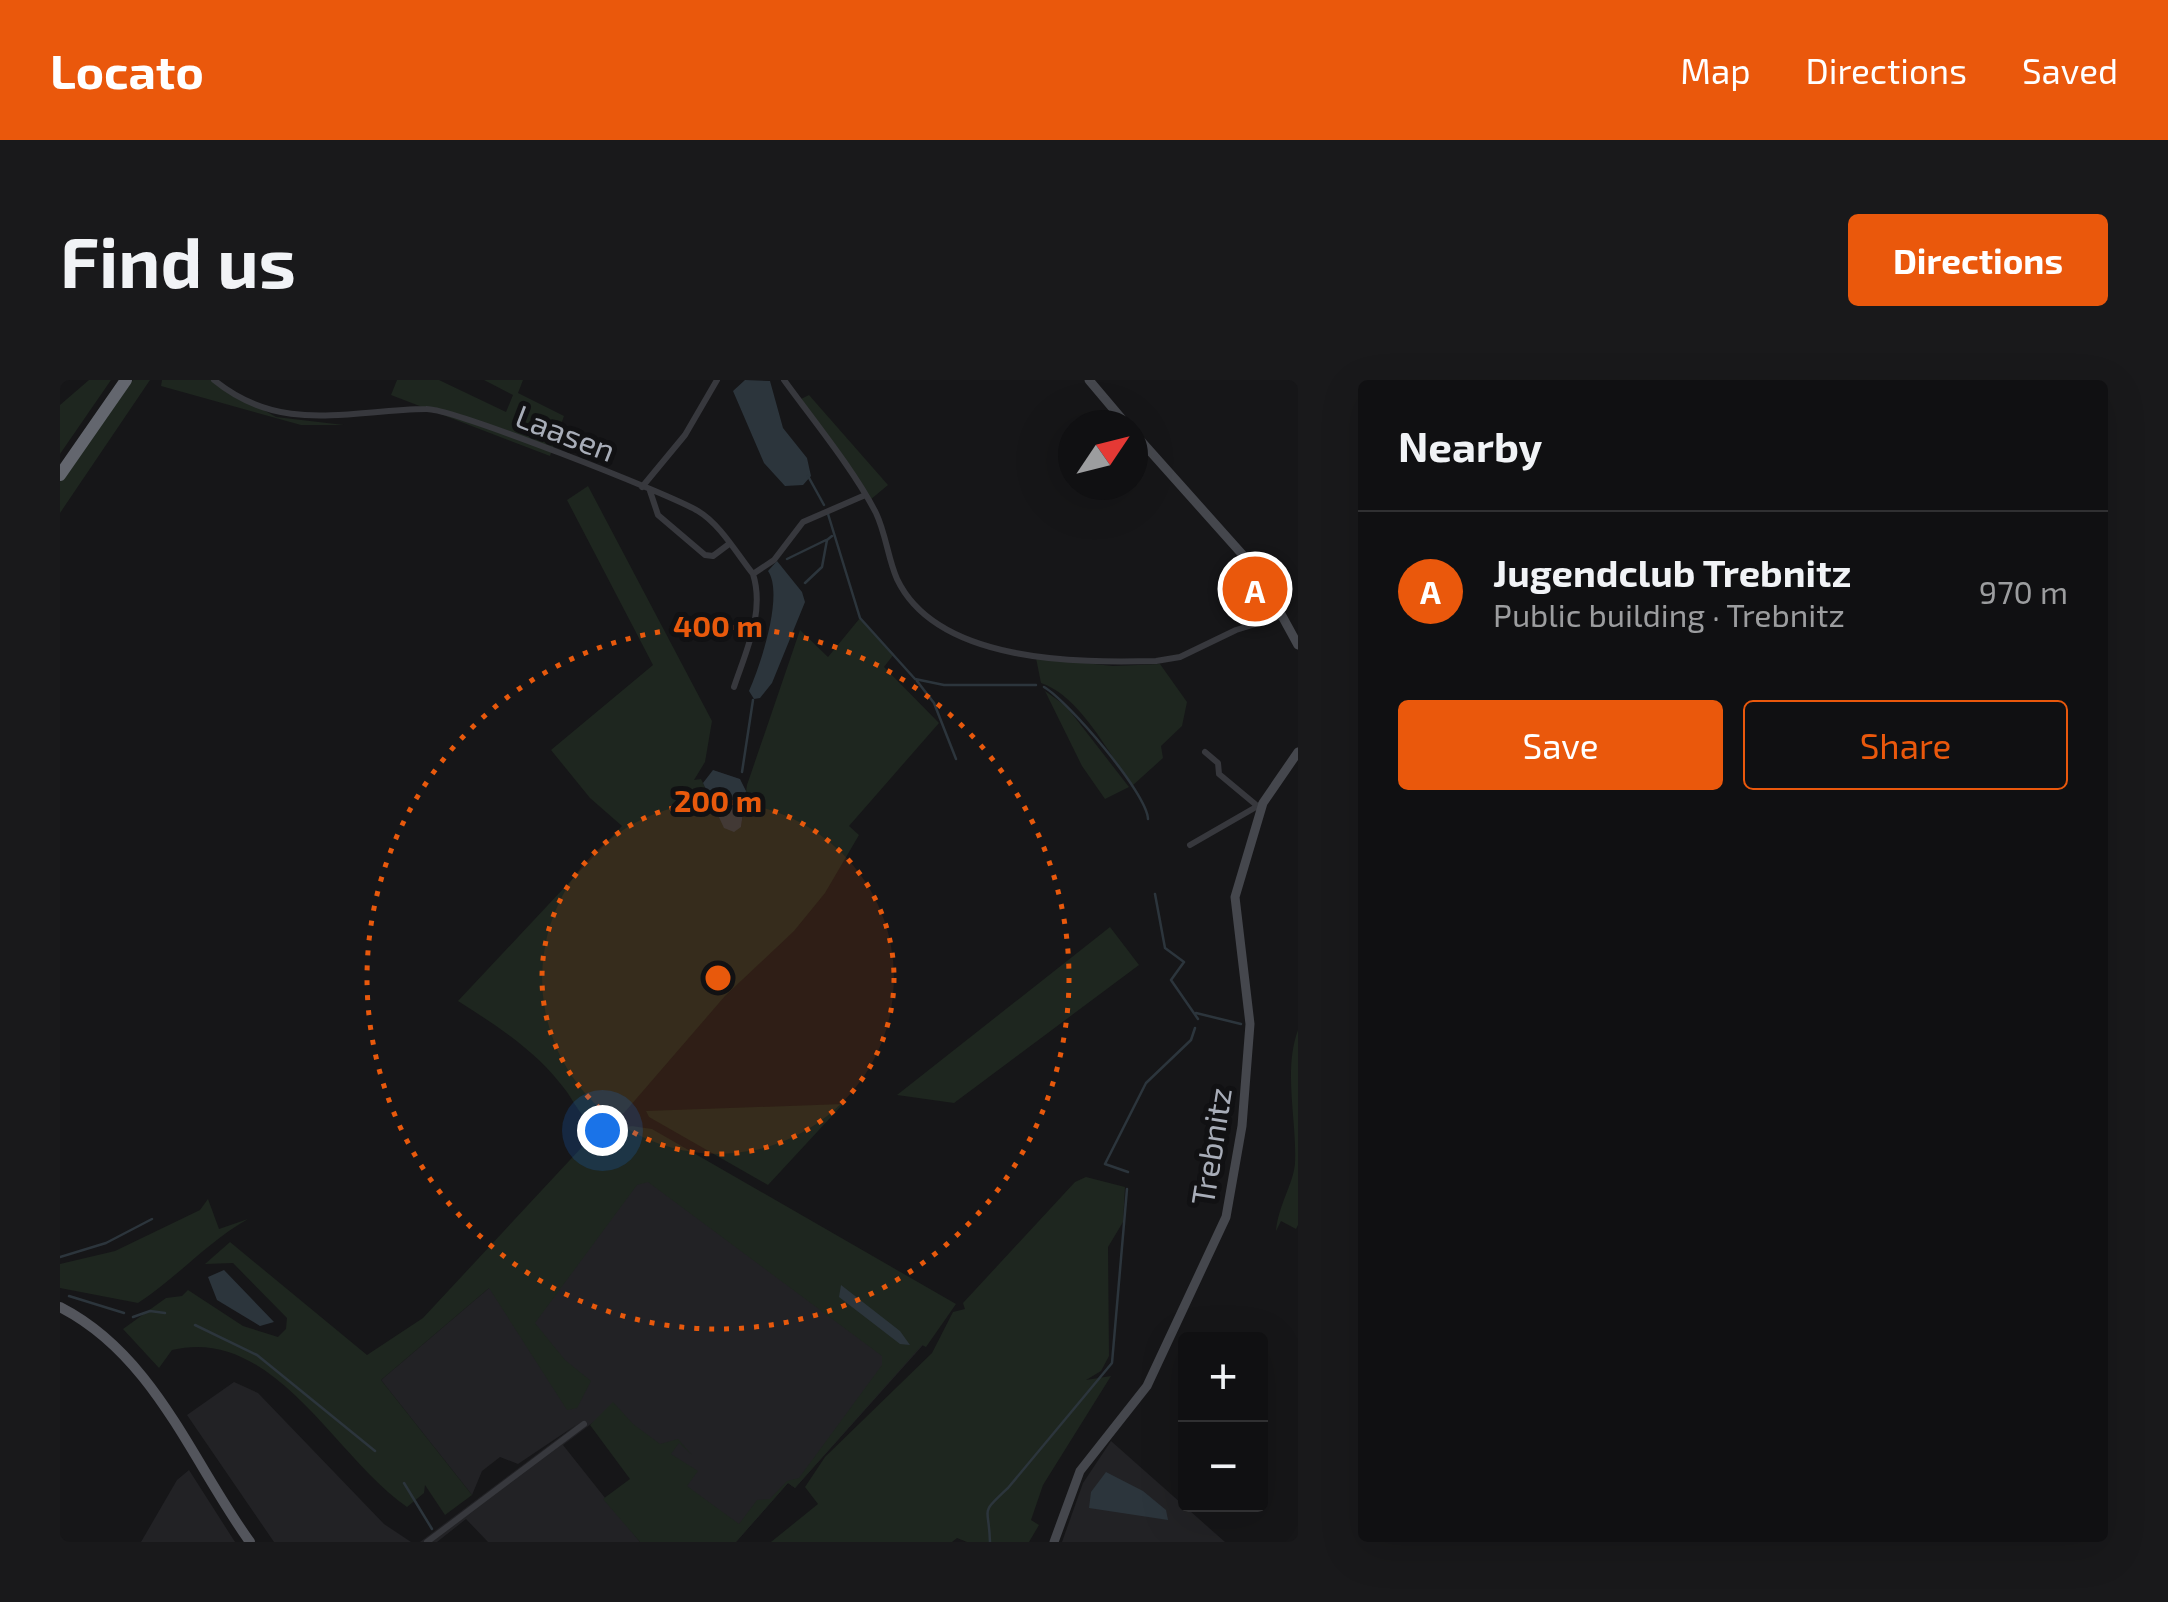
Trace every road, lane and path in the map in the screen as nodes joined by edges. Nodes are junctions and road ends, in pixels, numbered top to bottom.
1 (116, 380) edge
2 (126, 380) edge
3 (214, 380) edge
4 (717, 380) edge
5 (784, 380) edge
6 (1089, 380) edge
7 (1114, 410) edge
8 (1148, 449) edge
9 (60, 462) edge
10 (60, 475) edge
11 (642, 487) junction
12 (650, 491) junction
13 (863, 496) junction
14 (730, 544) junction
15 (754, 574) junction
16 (1281, 616) junction
17 (1298, 645) edge
18 (734, 687) dead end
19 (1205, 752) dead end
20 (1296, 759) edge
21 (1259, 803) junction
22 (1190, 845) dead end
23 (60, 1307) edge
24 (584, 1424) dead end
25 (250, 1542) edge
26 (428, 1542) edge
27 (1054, 1542) edge

1 - 9 highway
2 - 10 highway
3 - 11 street, Laasen
4 - 11 street, Laasen
5 - 13 street
6 - 7 street
8 - 16 street
11 - 12 street, Laasen
12 - 14 street, Laasen
12 - 14 street, Laasen
13 - 15 street
13 - 16 street
14 - 15 street, Laasen
15 - 18 street
16 - 17 street
19 - 21 street
20 - 21 street, Trebnitz
21 - 22 street
21 - 27 street, Trebnitz
23 - 25 main road
24 - 26 street

